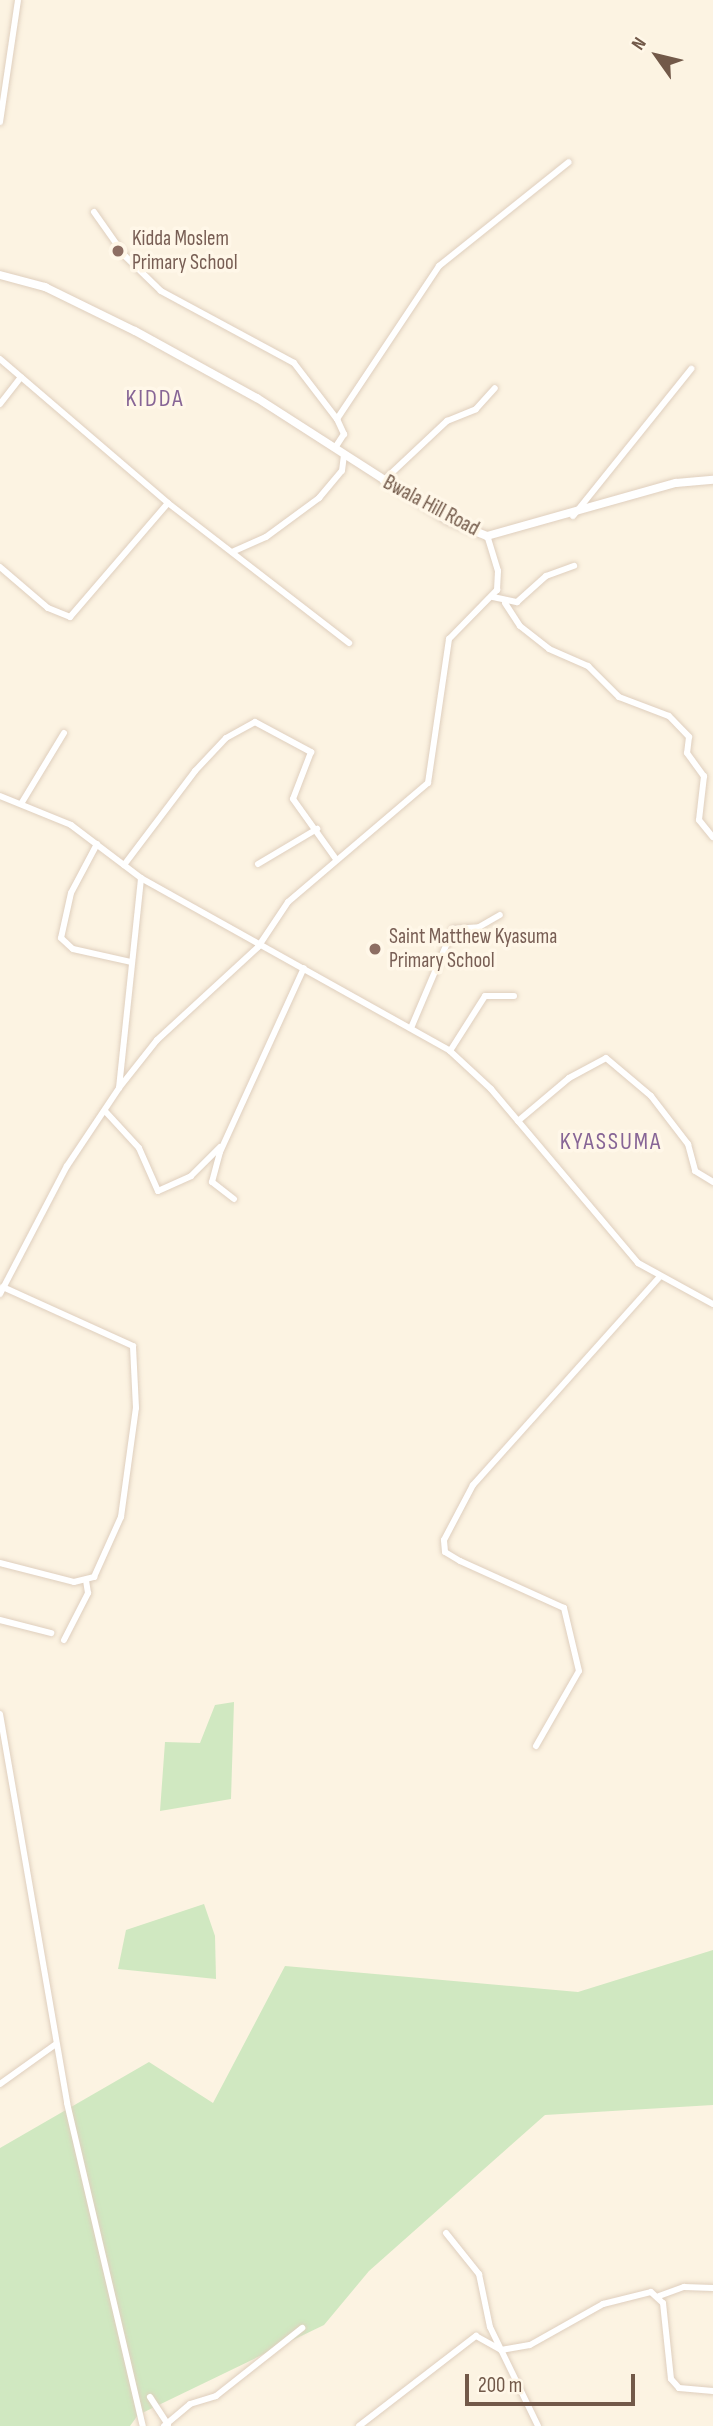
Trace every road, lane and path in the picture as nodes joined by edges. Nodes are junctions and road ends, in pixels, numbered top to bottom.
1 (18, 0) edge
2 (0, 122) edge
3 (569, 162) dead end
4 (94, 212) dead end
5 (0, 275) edge
6 (0, 359) edge
7 (691, 369) dead end
8 (21, 377) junction
9 (495, 388) dead end
10 (0, 404) edge
11 (337, 419) junction
12 (335, 448) junction
13 (344, 454) junction
14 (713, 480) edge
15 (383, 481) junction
16 (168, 503) junction
17 (573, 516) junction
18 (487, 536) junction
19 (232, 552) junction
20 (574, 566) dead end
21 (0, 567) edge
22 (493, 597) junction
23 (505, 603) junction
24 (349, 643) dead end
25 (64, 733) dead end
26 (0, 796) edge
27 (21, 804) junction
28 (317, 829) junction
29 (713, 837) edge
30 (97, 844) junction
31 (336, 859) junction
32 (258, 864) dead end
33 (124, 865) junction
34 (141, 878) junction
35 (500, 915) dead end
36 (258, 947) junction
37 (131, 962) junction
38 (304, 968) junction
39 (514, 996) dead end
40 (411, 1028) junction
41 (450, 1051) junction
42 (119, 1088) junction
43 (105, 1111) junction
44 (518, 1121) junction
45 (223, 1144) junction
46 (713, 1182) edge
47 (234, 1199) dead end
48 (659, 1278) junction
49 (1, 1291) edge
50 (713, 1304) edge
51 (0, 1563) edge
52 (84, 1580) junction
53 (0, 1620) edge
54 (51, 1633) dead end
55 (64, 1640) dead end
56 (0, 1714) edge
57 (536, 1746) dead end
58 (3, 1757) edge
59 (57, 2044) junction
60 (0, 2084) edge
61 (446, 2233) dead end
62 (713, 2288) edge
63 (659, 2295) junction
64 (302, 2328) dead end
65 (501, 2350) junction
66 (713, 2391) edge
67 (150, 2397) dead end
68 (167, 2425) edge
69 (143, 2426) edge
70 (359, 2426) edge
71 (538, 2426) edge

1 - 2 street
3 - 11 street
4 - 11 street
5 - 12 street, Bwala Hill Road
6 - 8 street
7 - 17 street
8 - 10 street
8 - 16 street
9 - 15 street
11 - 12 street
12 - 13 street, Bwala Hill Road
13 - 15 street, Bwala Hill Road
13 - 19 street
14 - 17 street
15 - 18 street, Bwala Hill Road
16 - 19 street
16 - 21 street
17 - 18 street
18 - 22 street, Bwala Hill Road
19 - 24 street
20 - 23 street
22 - 23 street
22 - 31 street
23 - 29 street
25 - 27 street
26 - 27 street
27 - 30 street
28 - 31 street
28 - 32 street
28 - 33 street
30 - 33 street
30 - 37 street
31 - 36 street
33 - 34 street
34 - 36 street
34 - 37 street
35 - 40 street
36 - 38 street
36 - 42 street
37 - 42 street
38 - 40 street
38 - 45 street
39 - 41 street
40 - 41 street
41 - 44 street
42 - 43 street
43 - 45 street
43 - 49 street
44 - 46 street
44 - 48 street
45 - 47 street
48 - 50 street
48 - 57 street
49 - 52 street
51 - 52 street
52 - 55 street
53 - 54 street
56 - 58 street
58 - 59 street
59 - 60 street
59 - 69 street
61 - 65 street
62 - 63 street
63 - 65 street
63 - 66 street
64 - 68 street
65 - 70 street
65 - 71 street
67 - 68 street

